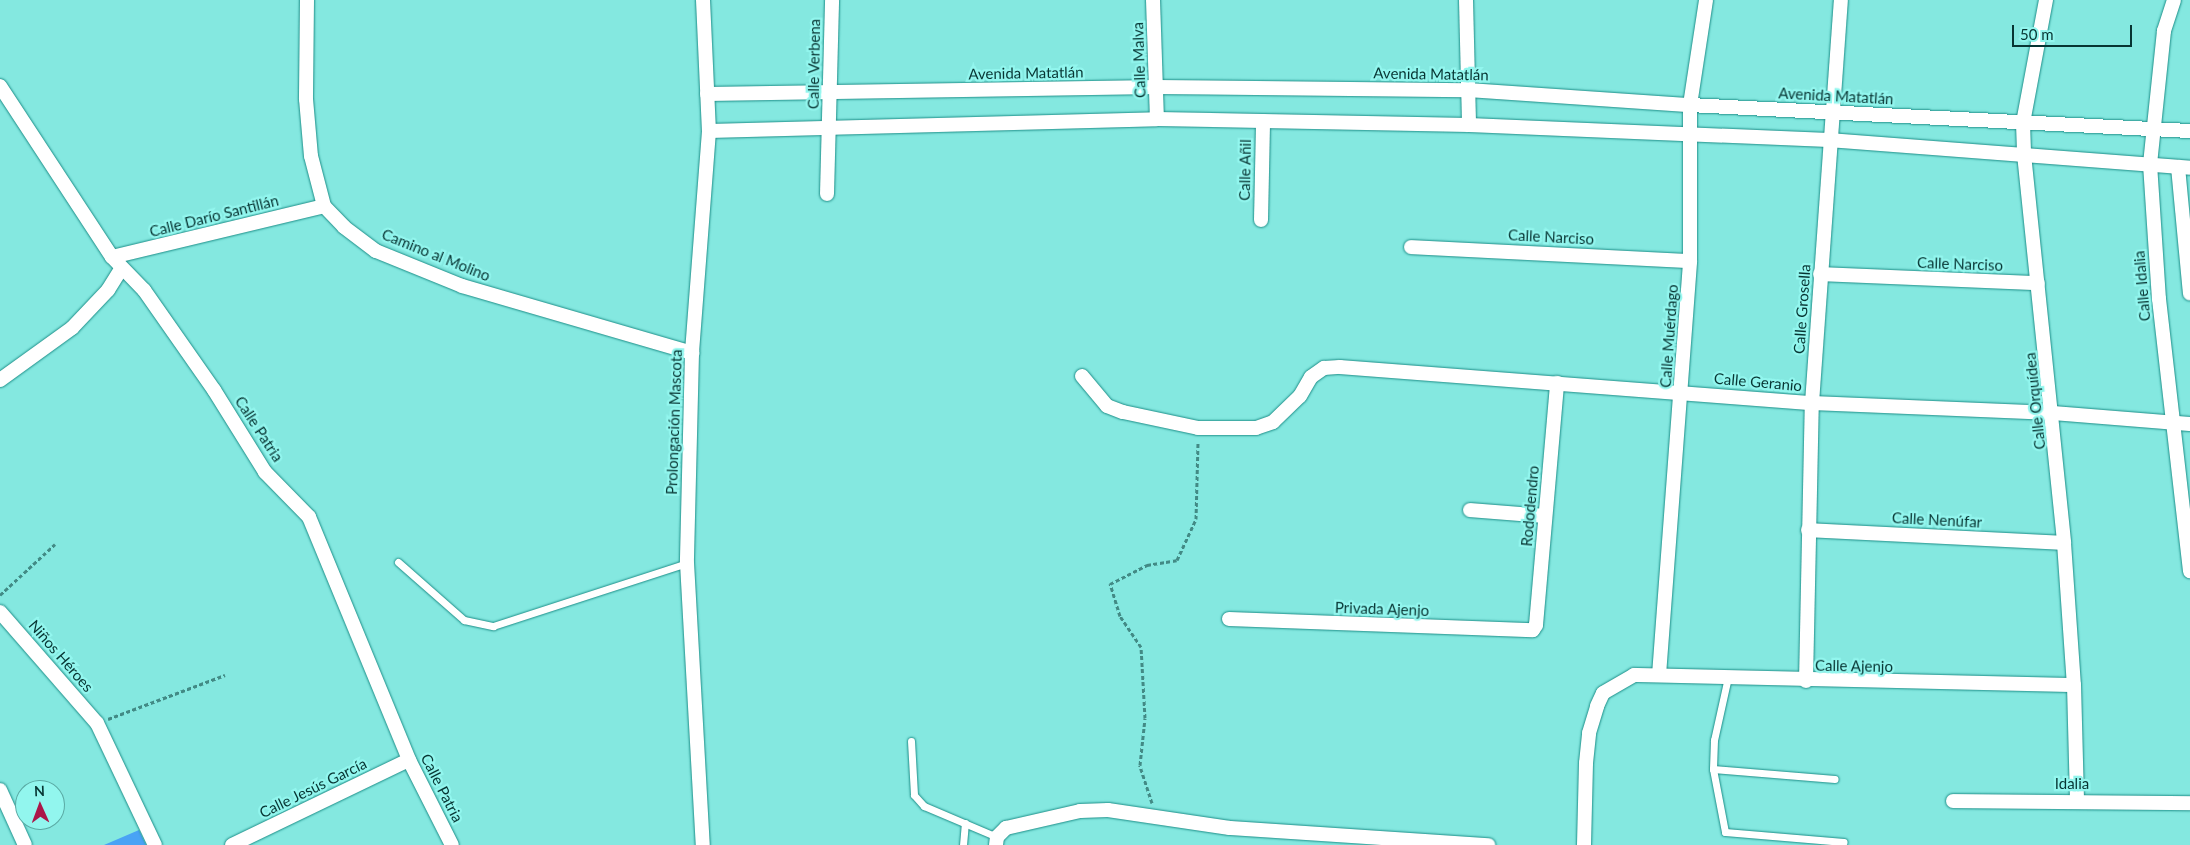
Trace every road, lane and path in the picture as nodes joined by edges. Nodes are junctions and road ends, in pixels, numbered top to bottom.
1 (307, 0) edge
2 (703, 0) edge
3 (832, 0) edge
4 (1153, 0) edge
5 (1466, 0) edge
6 (1706, 0) edge
7 (1841, 0) edge
8 (2046, 0) edge
9 (2174, 0) edge
10 (0, 86) edge
11 (1156, 87) junction
12 (1468, 90) junction
13 (830, 92) junction
14 (707, 94) junction
15 (1690, 105) junction
16 (1831, 112) junction
17 (1157, 120) junction
18 (1263, 121) junction
19 (2023, 123) junction
20 (1469, 125) junction
21 (829, 128) junction
22 (2153, 128) junction
23 (710, 131) junction
24 (2190, 131) edge
25 (1689, 134) junction
26 (1830, 140) junction
27 (2024, 154) junction
28 (2150, 164) junction
29 (2184, 168) edge
30 (827, 194) dead end
31 (324, 206) junction
32 (1261, 220) dead end
33 (1411, 246) dead end
34 (112, 257) junction
35 (1690, 261) junction
36 (121, 269) junction
37 (1820, 274) junction
38 (2038, 284) junction
39 (2190, 293) edge
40 (692, 353) junction
41 (1082, 376) dead end
42 (0, 380) edge
43 (1557, 383) junction
44 (1681, 392) junction
45 (1812, 402) junction
46 (2053, 413) junction
47 (2173, 423) junction
48 (2190, 424) edge
49 (1198, 428) junction
50 (1470, 510) dead end
51 (1545, 516) junction
52 (1808, 530) junction
53 (2064, 543) junction
54 (55, 544) dead end
55 (398, 562) dead end
56 (687, 563) junction
57 (2190, 571) edge
58 (0, 595) edge
59 (0, 612) edge
60 (1229, 619) dead end
61 (1533, 630) joint
62 (225, 674) dead end
63 (1659, 675) junction
64 (1728, 677) junction
65 (1806, 681) junction
66 (2074, 685) junction
67 (97, 723) junction
68 (911, 741) dead end
69 (409, 760) junction
70 (1713, 769) junction
71 (1834, 779) dead end
72 (0, 790) edge
73 (2077, 800) junction
74 (1953, 801) dead end
75 (2190, 803) edge
76 (1156, 816) junction
77 (965, 824) junction
78 (996, 841) edge
79 (1844, 842) dead end
80 (25, 845) edge
81 (155, 845) edge
82 (232, 845) edge
83 (452, 845) edge
84 (703, 845) edge
85 (963, 845) edge
86 (1488, 845) edge
87 (1584, 845) edge

1 - 31 street
2 - 14 street, Prolongación Mascota
3 - 13 street, Calle Verbena
4 - 11 street, Calle Malva
5 - 12 street
6 - 15 street, Calle Muérdago
7 - 16 street, Calle Grosella
8 - 19 street, Calle Orquídea
9 - 22 street, Calle Idalia
10 - 34 street, Calle Patria
11 - 12 street, Avenida Matatlán
11 - 13 street, Avenida Matatlán
11 - 17 street, Calle Malva
12 - 15 street, Avenida Matatlán
12 - 20 street
13 - 14 street, Avenida Matatlán
13 - 21 street, Calle Verbena
14 - 23 street, Prolongación Mascota
15 - 16 street, Avenida Matatlán
15 - 25 street, Calle Muérdago
16 - 19 street, Avenida Matatlán
16 - 26 street, Calle Grosella
17 - 18 street
17 - 21 street
18 - 20 street
18 - 32 street, Calle Añil
19 - 22 street, Avenida Matatlán
19 - 27 street, Calle Orquídea
20 - 25 street
21 - 23 street
21 - 30 street, Calle Verbena
22 - 24 street, Avenida Matatlán
22 - 28 street, Calle Idalia
23 - 40 street, Prolongación Mascota
25 - 26 street
25 - 35 street, Calle Muérdago
26 - 27 street
26 - 37 street, Calle Grosella
27 - 28 street
27 - 38 street, Calle Orquídea
28 - 29 street
28 - 47 street, Calle Idalia
29 - 39 street
31 - 34 street, Calle Darío Santillán
31 - 40 street, Camino al Molino
33 - 35 street, Calle Narciso
34 - 36 street, Calle Patria
35 - 44 street, Calle Muérdago
36 - 42 street
36 - 69 street, Calle Patria
37 - 38 street, Calle Narciso
37 - 45 street, Calle Grosella
38 - 46 street, Calle Orquídea
40 - 56 street, Prolongación Mascota
41 - 49 street
43 - 44 street, Calle Geranio
43 - 49 street, Calle Geranio
43 - 51 street, Rododendro
44 - 45 street, Calle Geranio
44 - 63 street, Calle Muérdago
45 - 46 street, Calle Geranio
45 - 52 street, Calle Grosella
46 - 47 street, Calle Geranio
46 - 53 street, Calle Orquídea
47 - 48 street, Calle Geranio
47 - 57 street, Calle Idalia
49 - 76 path
50 - 51 street
51 - 61 street, Rododendro
52 - 53 street, Calle Nenúfar
52 - 65 street, Calle Grosella
53 - 66 street, Calle Orquídea
54 - 58 path
55 - 56 lane
56 - 84 street, Prolongación Mascota
59 - 67 street, Niños Héroes
60 - 61 street, Privada Ajenjo
62 - 67 path
63 - 64 street, Calle Ajenjo
63 - 87 street, Calle Ajenjo
64 - 65 street, Calle Ajenjo
64 - 70 lane
65 - 66 street, Calle Ajenjo
66 - 73 street, Calle Orquídea
67 - 81 street, Niños Héroes
68 - 77 lane
69 - 82 street, Calle Jesús García
69 - 83 street, Calle Patria
70 - 71 lane
70 - 79 lane
72 - 80 street
73 - 74 street, Idalia
73 - 75 street, Idalia
76 - 78 street
76 - 86 street
77 - 78 lane
77 - 85 lane

